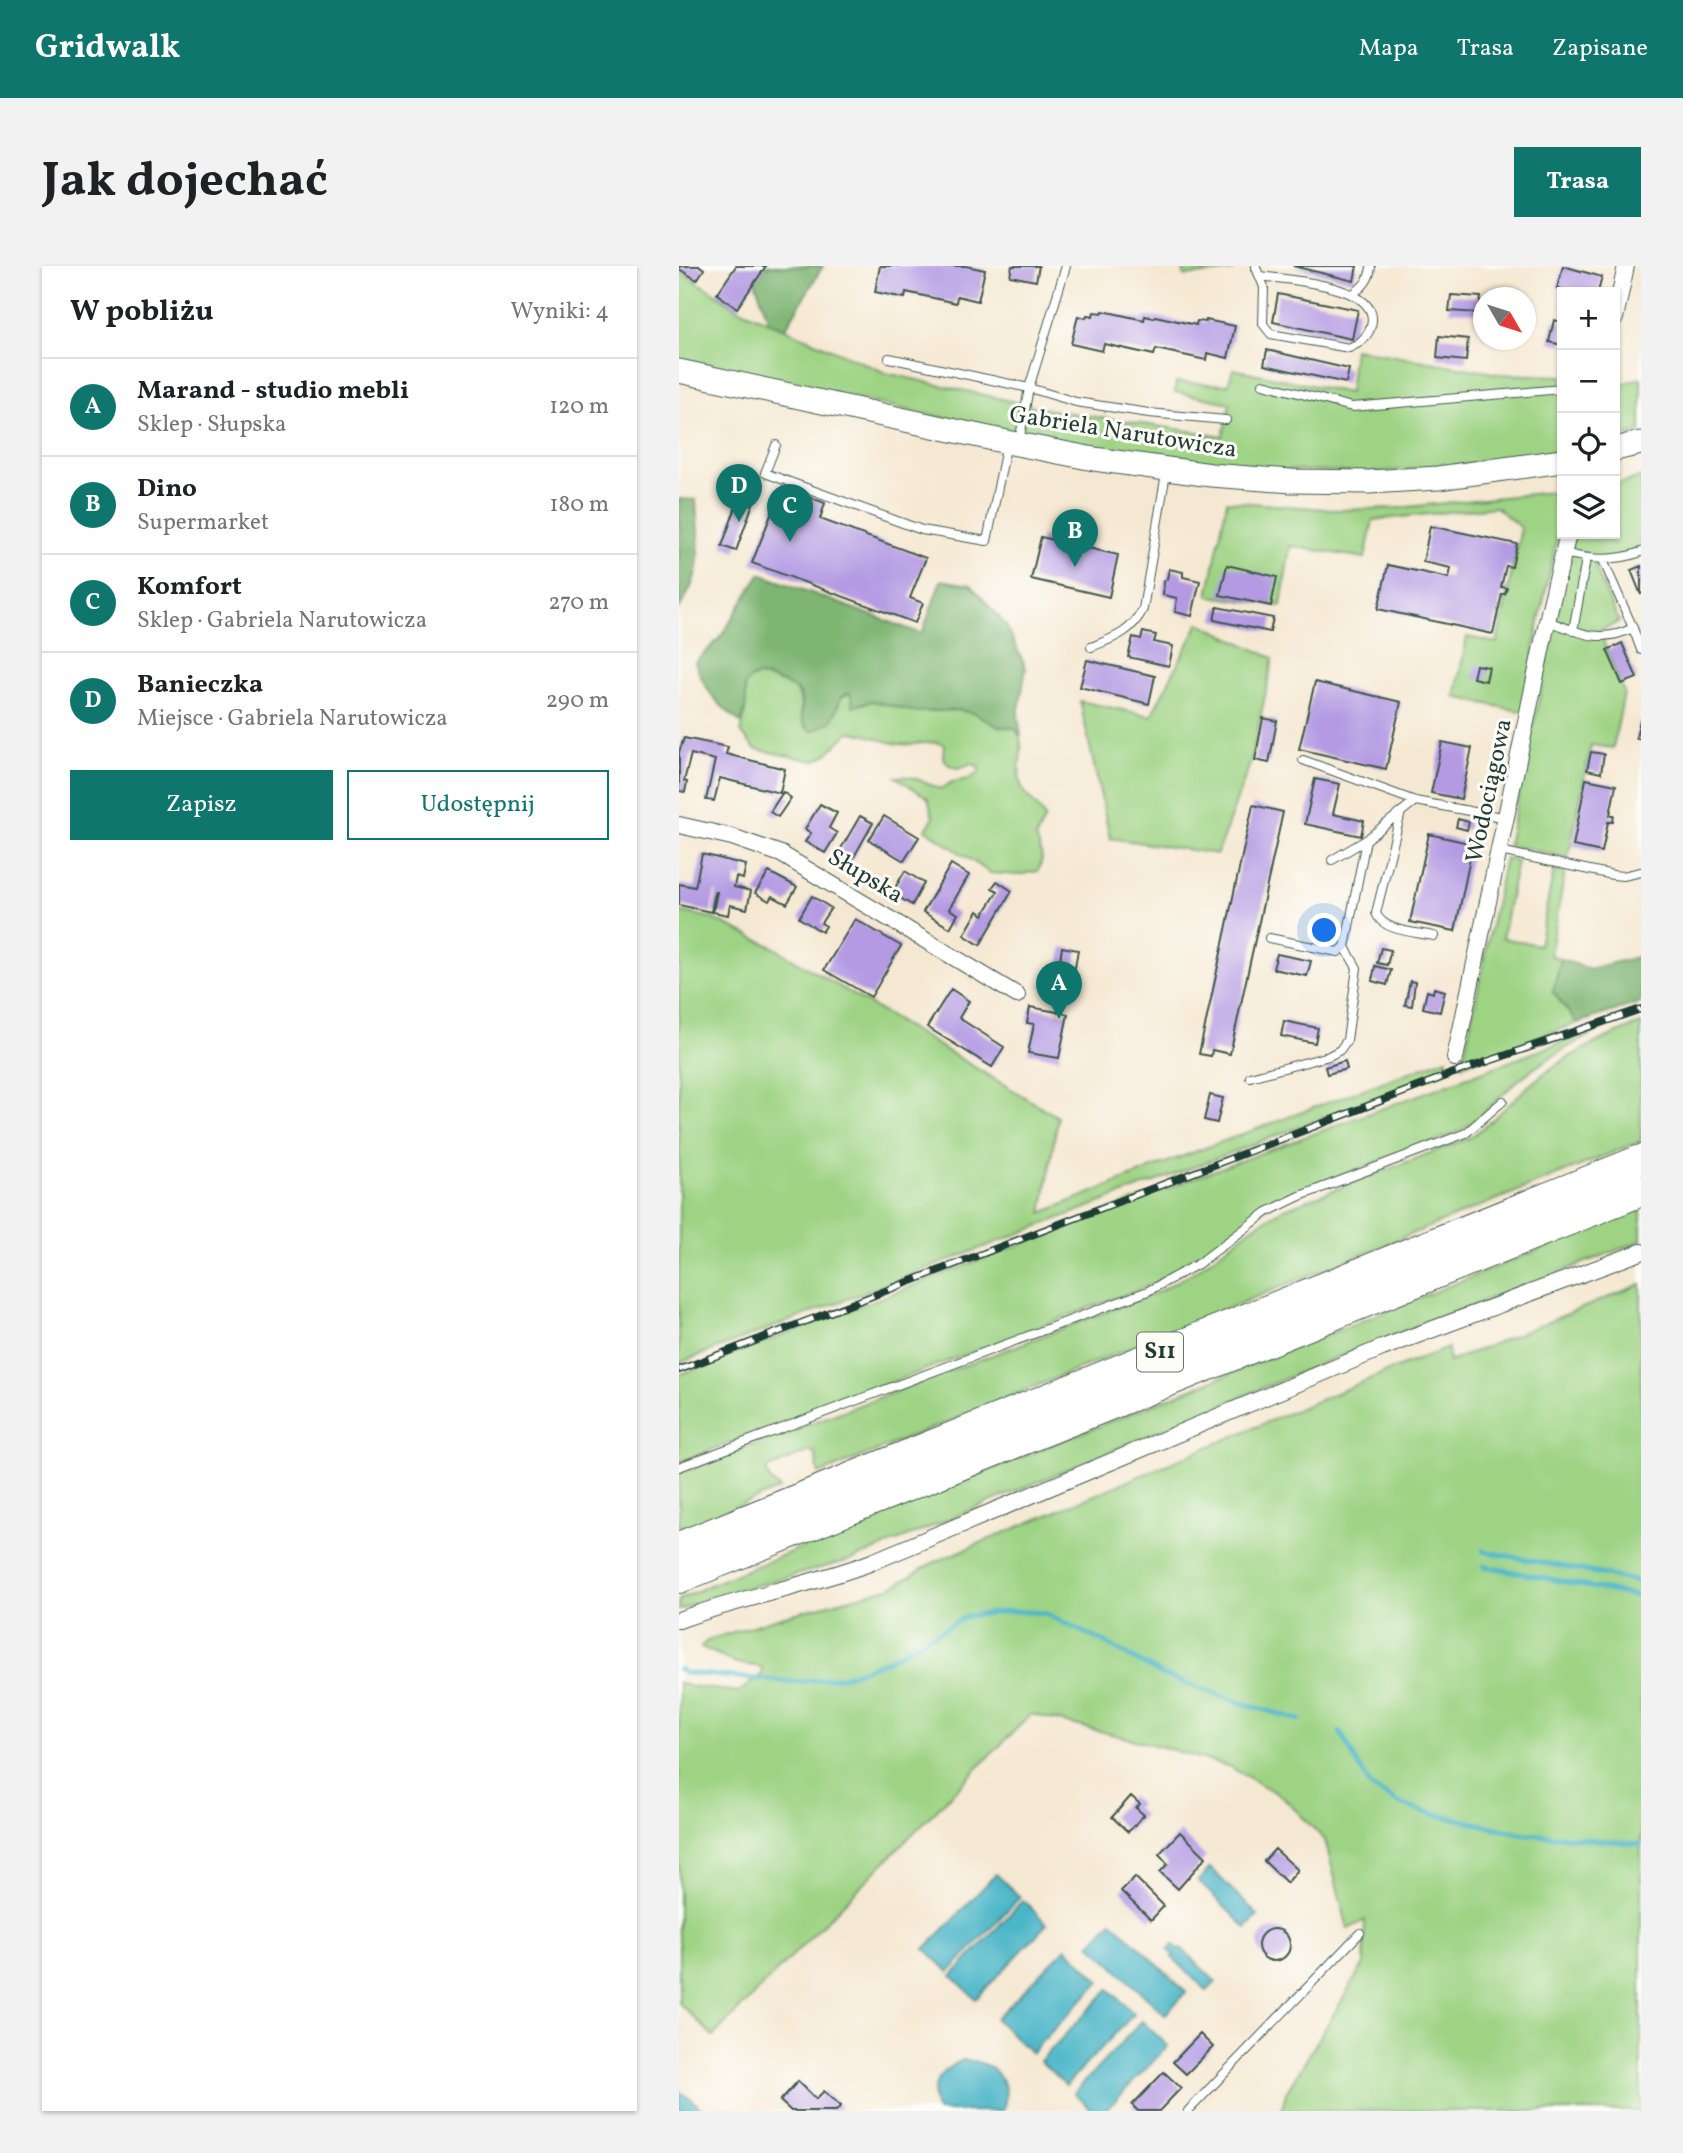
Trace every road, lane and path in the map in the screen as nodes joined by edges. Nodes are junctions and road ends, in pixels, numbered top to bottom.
1 (1066, 266) edge
2 (1256, 266) edge
3 (1371, 266) edge
4 (1626, 266) edge
5 (1260, 276) junction
6 (1354, 293) junction
7 (1620, 294) edge
8 (889, 358) dead end
9 (680, 370) edge
10 (1263, 384) dead end
11 (1029, 388) junction
12 (1557, 389) edge
13 (1226, 420) dead end
14 (1012, 443) junction
15 (1641, 443) edge
16 (776, 445) dead end
17 (1620, 448) edge
18 (1557, 462) edge
19 (1167, 470) junction
20 (1567, 539) edge
21 (1641, 552) edge
22 (1564, 553) junction
23 (1586, 559) junction
24 (1603, 560) junction
25 (1548, 621) junction
26 (1633, 628) junction
27 (1573, 631) junction
28 (1091, 648) dead end
29 (1641, 650) edge
30 (1303, 760) dead end
31 (1415, 801) junction
32 (1401, 813) junction
33 (1507, 818) junction
34 (679, 825) edge
35 (1366, 840) junction
36 (1500, 851) junction
37 (1332, 860) dead end
38 (1641, 872) edge
39 (1434, 936) dead end
40 (1269, 938) dead end
41 (1345, 947) junction
42 (1017, 995) dead end
43 (1455, 1058) dead end
44 (1251, 1077) dead end
45 (1503, 1101) dead end
46 (1641, 1160) edge
47 (1641, 1191) edge
48 (1641, 1252) edge
49 (679, 1467) edge
50 (679, 1547) edge
51 (679, 1578) edge
52 (679, 1620) edge
53 (1360, 1933) dead end
54 (1188, 2111) edge

1 - 11 lane
2 - 5 lane
3 - 6 lane
4 - 7 street
5 - 6 lane
5 - 6 lane
8 - 11 lane
9 - 14 main road, Gabriela Narutowicza
10 - 12 lane
11 - 13 lane
11 - 14 lane
14 - 16 lane
14 - 19 main road, Gabriela Narutowicza
15 - 17 main road
18 - 19 main road, Gabriela Narutowicza
19 - 28 lane
20 - 22 street, Wodociągowa
21 - 24 lane
22 - 23 lane
22 - 25 street, Wodociągowa
23 - 24 lane
23 - 27 lane
24 - 26 lane
25 - 27 lane
25 - 33 street, Wodociągowa
26 - 27 lane
26 - 29 lane
30 - 31 lane
31 - 32 lane
31 - 33 lane
32 - 35 lane
32 - 39 lane
33 - 36 street, Wodociągowa
34 - 42 street, Słupska
35 - 37 lane
35 - 41 lane
36 - 38 lane
36 - 43 street, Wodociągowa
40 - 41 lane
41 - 44 lane
45 - 49 lane
46 - 50 highway, S11
47 - 51 highway, S11
48 - 52 street
53 - 54 lane

